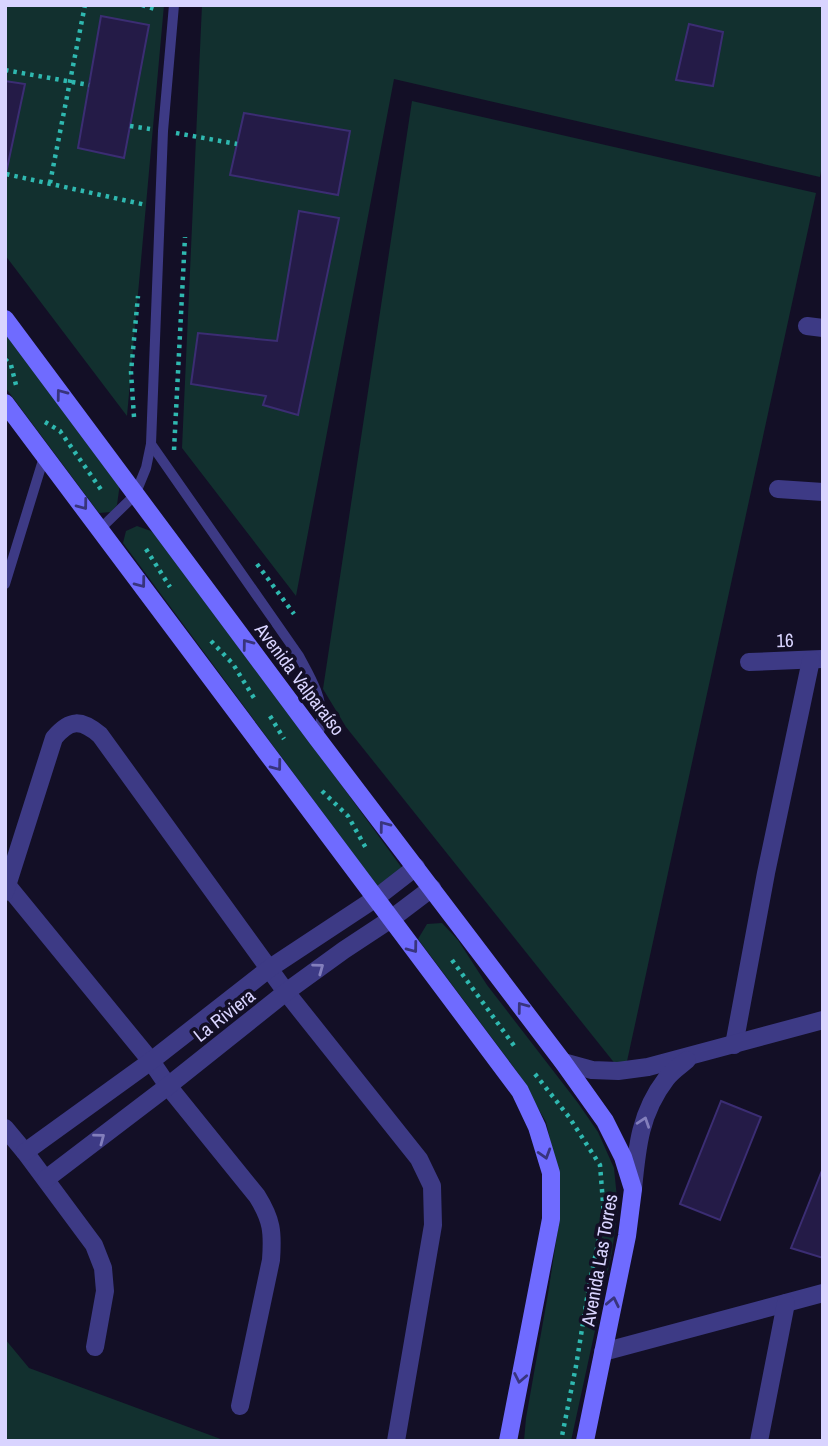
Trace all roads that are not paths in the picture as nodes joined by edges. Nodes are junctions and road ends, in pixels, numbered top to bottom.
1 (174, 5) edge
2 (5, 319) edge
3 (11, 397) edge
4 (151, 444) junction
5 (44, 457) junction
6 (778, 489) dead end
7 (823, 492) edge
8 (135, 495) junction
9 (100, 528) junction
10 (5, 584) edge
11 (817, 659) edge
12 (748, 662) dead end
13 (317, 738) junction
14 (416, 867) junction
15 (6, 888) edge
16 (432, 888) junction
17 (376, 898) junction
18 (391, 919) junction
19 (270, 968) junction
20 (286, 992) junction
21 (823, 1020) edge
22 (734, 1045) junction
23 (692, 1055) junction
24 (151, 1061) junction
25 (563, 1062) junction
26 (167, 1086) junction
27 (5, 1128) edge
28 (25, 1152) junction
29 (46, 1179) junction
30 (633, 1189) junction
31 (823, 1293) edge
32 (786, 1303) junction
33 (95, 1347) dead end
34 (603, 1352) junction
35 (240, 1406) dead end
36 (396, 1441) edge
37 (508, 1441) edge
38 (584, 1441) edge
39 (759, 1441) edge

1 - 4 lane
8 -> 2 main road, Avenida Valparaíso
3 - 5 main road
4 - 8 lane
4 - 13 lane
5 -> 9 main road
5 - 10 lane
6 - 7 street
8 - 9 lane
13 -> 8 main road, Avenida Valparaíso
9 -> 17 main road
11 - 12 street, 16
11 - 22 street
14 -> 13 main road, Avenida Valparaíso
14 - 16 main road, Avenida Valparaíso
14 - 17 street, La Riviera
15 - 19 street
15 - 24 street
16 - 18 street, La Riviera
25 -> 16 main road, Avenida Valparaíso
17 - 18 main road
17 - 19 street, La Riviera
20 -> 18 street, La Riviera
18 -> 37 main road
19 - 20 street
19 - 24 street, La Riviera
20 - 26 street, La Riviera
20 - 36 street
21 - 22 street
22 - 23 street
23 - 25 street
30 -> 23 street
24 - 26 street
24 - 28 street, La Riviera
25 - 30 main road, Avenida Las Torres
29 -> 26 street, La Riviera
26 - 35 street
27 - 28 street
28 - 29 street
29 - 33 street
34 -> 30 main road, Avenida Las Torres
31 - 32 street
32 - 34 street
32 - 39 street
34 - 38 main road, Avenida Las Torres

